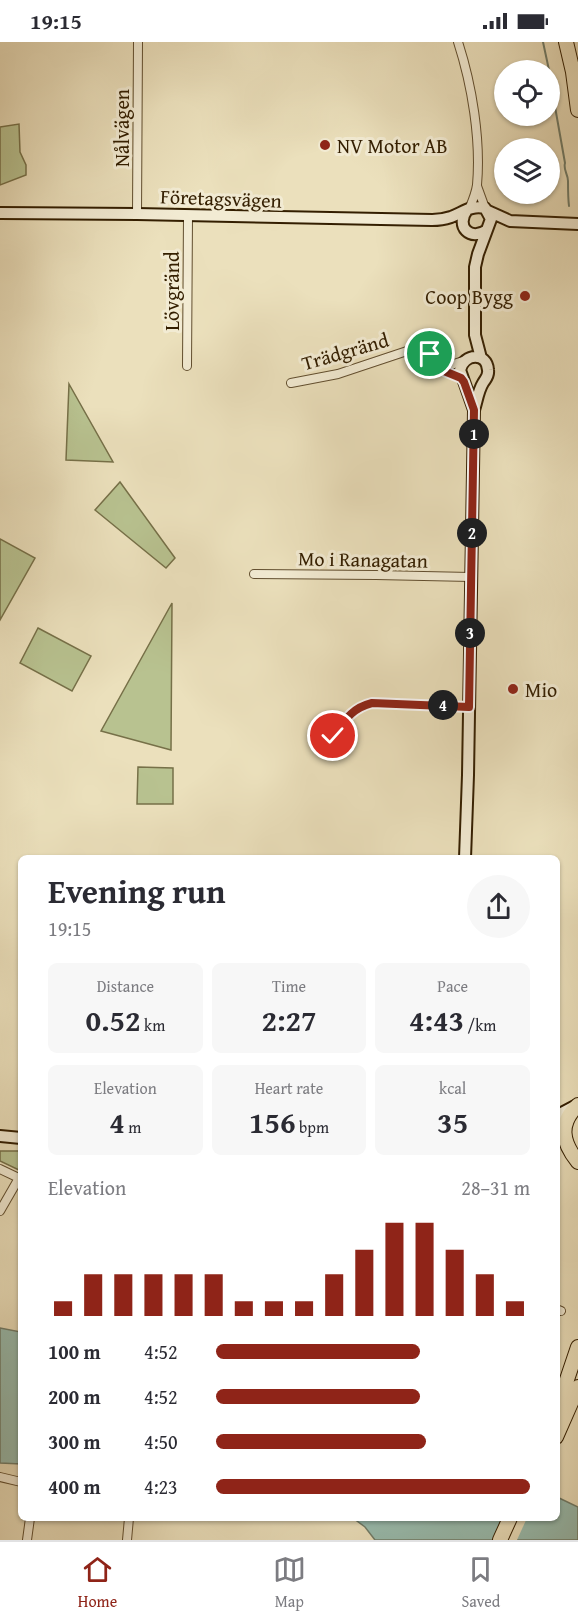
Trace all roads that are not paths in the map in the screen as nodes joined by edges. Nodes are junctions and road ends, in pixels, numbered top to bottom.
1 (138, 42) edge
2 (458, 42) edge
3 (566, 42) edge
4 (578, 110) edge
5 (477, 184) junction
6 (469, 208) junction
7 (486, 209) junction
8 (0, 213) edge
9 (137, 214) junction
10 (188, 216) junction
11 (440, 220) junction
12 (510, 221) junction
13 (578, 224) edge
14 (488, 229) junction
15 (466, 230) junction
16 (476, 267) junction
17 (475, 335) junction
18 (481, 358) junction
19 (465, 360) junction
20 (439, 363) junction
21 (187, 366) dead end
22 (463, 380) junction
23 (483, 382) junction
24 (291, 383) dead end
25 (474, 410) junction
26 (255, 574) dead end
27 (471, 577) junction
28 (469, 707) junction
29 (333, 736) dead end
30 (465, 855) edge
31 (578, 1105) edge
32 (560, 1114) edge
33 (0, 1136) edge
34 (18, 1138) edge
35 (570, 1153) edge
36 (0, 1169) edge
37 (18, 1177) edge
38 (18, 1181) edge
39 (0, 1212) edge
40 (578, 1347) edge
41 (578, 1387) edge
42 (560, 1400) edge
43 (560, 1428) edge
44 (0, 1477) edge
45 (18, 1481) edge
46 (30, 1521) edge
47 (129, 1521) edge
48 (509, 1521) edge
49 (519, 1521) edge
50 (27, 1540) edge
51 (126, 1540) edge
52 (501, 1540) edge
53 (510, 1540) edge

1 - 9 street, Nålvägen
2 - 5 street
3 - 4 highway
5 - 6 street
5 - 7 street
6 - 7 street
6 - 11 street, Företagsvägen
6 - 15 street
7 - 12 street
7 - 14 street
8 - 9 street, Företagsvägen
9 - 10 street, Företagsvägen
10 - 11 street, Företagsvägen
10 - 21 street, Lövgränd
11 - 15 street, Företagsvägen
12 - 13 street
12 - 14 street
14 - 15 street
14 - 16 street
15 - 16 street
16 - 17 street
17 - 18 street
17 - 19 street
18 - 19 street
18 - 23 street
19 - 20 street, Trädgränd
19 - 22 street
20 - 22 street, Trädgränd
20 - 24 street, Trädgränd
22 - 23 street
22 - 25 street
23 - 25 street
25 - 27 street
26 - 27 street, Mo i Ranagatan
27 - 28 street
28 - 29 street
28 - 30 street
31 - 32 street
31 - 35 highway
33 - 34 street
36 - 37 street
38 - 39 street
40 - 42 highway
41 - 43 highway
44 - 45 street
46 - 50 street
47 - 51 street
48 - 52 highway
49 - 53 highway

